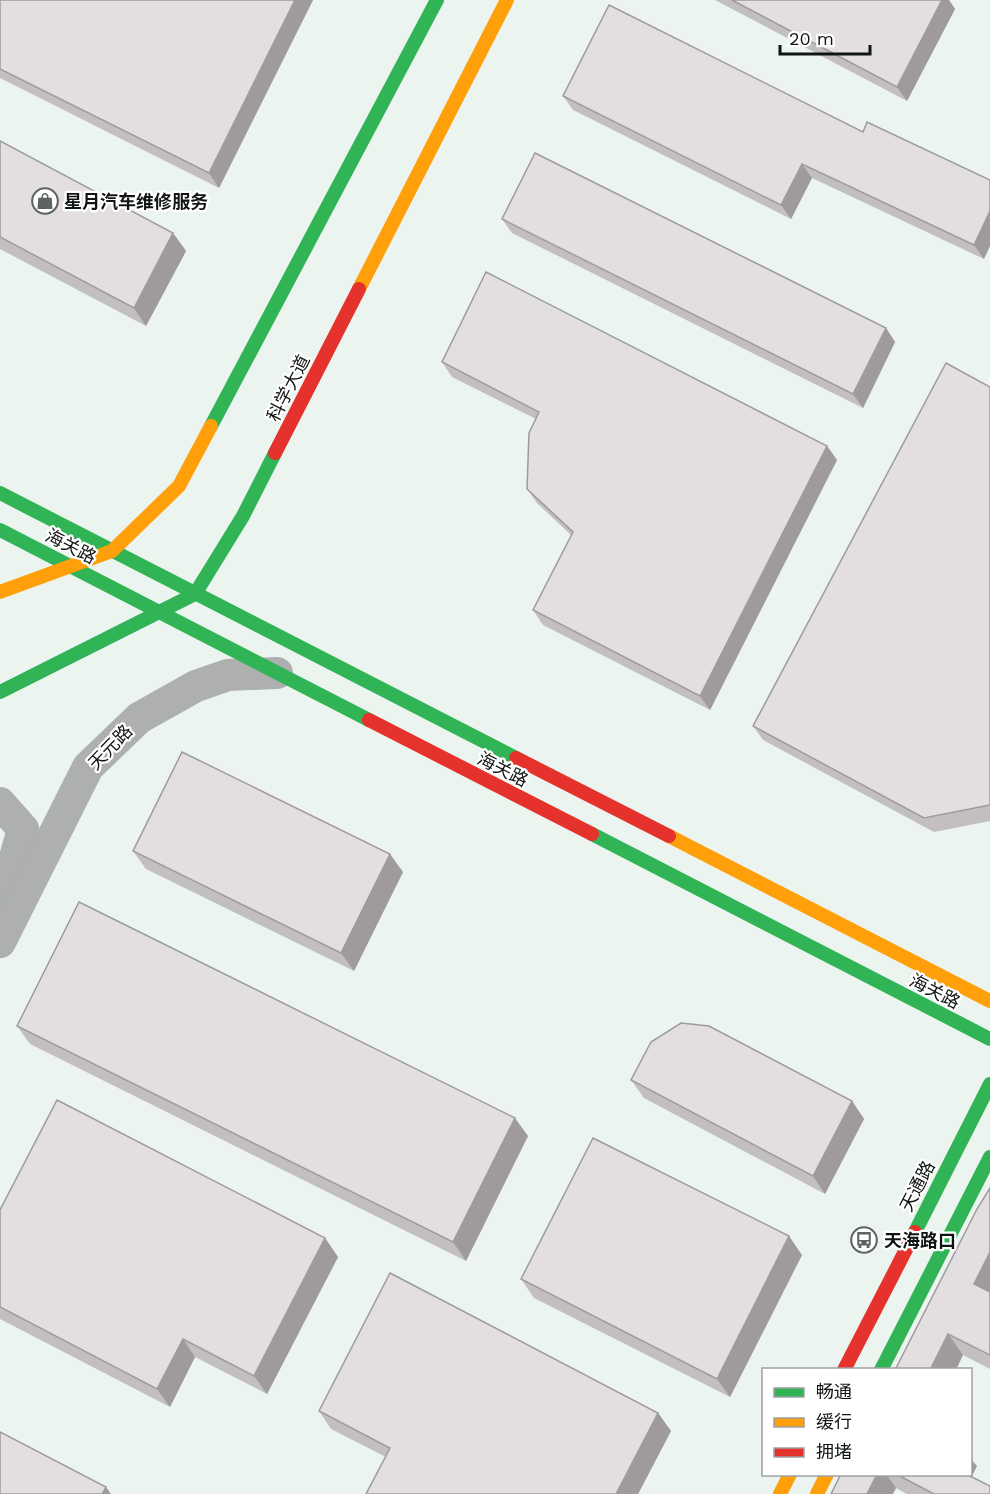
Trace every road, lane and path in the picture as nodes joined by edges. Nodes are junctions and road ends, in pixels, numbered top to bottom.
1 (437, 0) edge
2 (507, 0) edge
3 (0, 494) edge
4 (0, 530) edge
5 (112, 551) junction
6 (69, 566) junction
7 (0, 592) edge
8 (195, 594) junction
9 (158, 611) junction
10 (277, 673) junction
11 (0, 692) edge
12 (0, 803) edge
13 (0, 896) edge
14 (0, 942) edge
15 (990, 1001) edge
16 (990, 1039) edge
17 (990, 1084) edge
18 (990, 1157) edge
19 (845, 1368) edge
20 (882, 1368) edge
21 (789, 1476) edge
22 (826, 1476) edge
23 (780, 1494) edge
24 (817, 1494) edge

1 - 5 main road
2 - 8 main road, 科学大道
3 - 5 main road, 海关路
4 - 6 main road, 海关路
5 - 6 main road
5 - 8 main road, 海关路
6 - 7 main road
6 - 9 main road, 海关路
8 - 9 main road
8 - 15 main road, 海关路
9 - 10 main road, 海关路
9 - 11 main road
10 - 14 street, 天元路
10 - 16 main road, 海关路
12 - 13 street
17 - 19 main road, 天通路
18 - 20 main road
21 - 23 main road
22 - 24 main road

